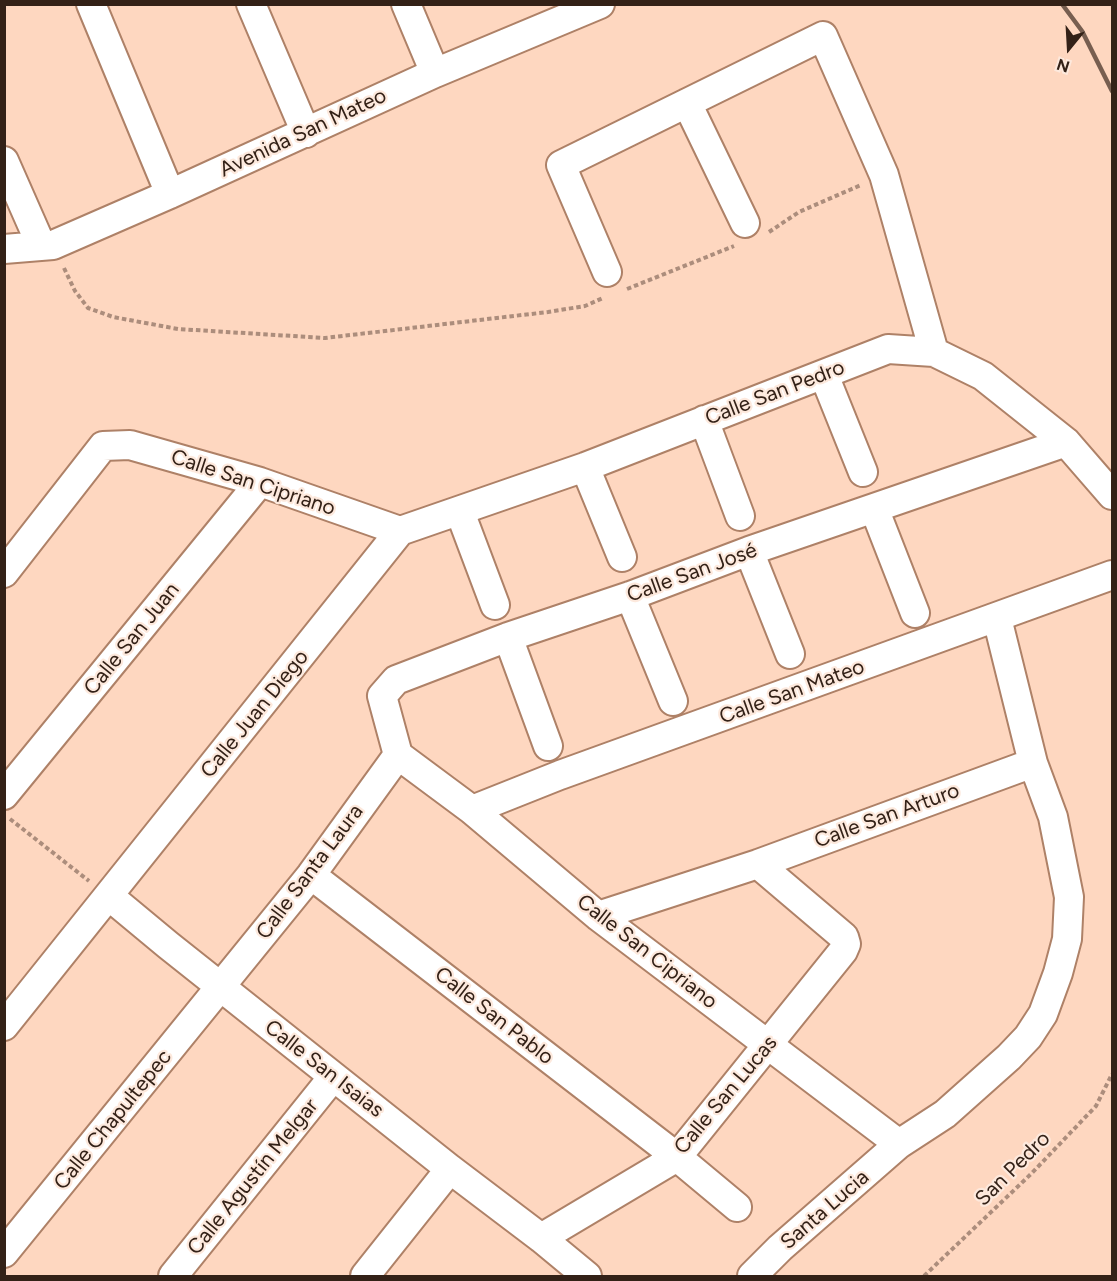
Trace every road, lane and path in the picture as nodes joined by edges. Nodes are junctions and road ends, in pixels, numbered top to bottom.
1 (91, 4) edge
2 (251, 4) edge
3 (406, 4) edge
4 (600, 4) edge
5 (564, 11) edge
6 (435, 73) junction
7 (687, 102) junction
8 (306, 133) junction
9 (4, 161) edge
10 (884, 176) junction
11 (170, 194) junction
12 (749, 234) junction
13 (47, 245) junction
14 (4, 249) edge
15 (610, 287) junction
16 (934, 352) junction
17 (824, 375) junction
18 (704, 420) junction
19 (1066, 442) junction
20 (585, 467) junction
21 (863, 472) dead end
22 (260, 482) junction
23 (1113, 495) edge
24 (874, 508) junction
25 (460, 512) junction
26 (740, 516) dead end
27 (400, 531) junction
28 (749, 552) junction
29 (622, 557) dead end
30 (4, 573) edge
31 (1113, 575) edge
32 (630, 596) junction
33 (495, 605) dead end
34 (915, 613) dead end
35 (996, 618) junction
36 (508, 637) junction
37 (790, 654) dead end
38 (674, 701) dead end
39 (548, 746) dead end
40 (398, 755) junction
41 (1034, 764) junction
42 (4, 795) edge
43 (472, 810) junction
44 (4, 815) edge
45 (758, 864) junction
46 (311, 875) junction
47 (109, 896) junction
48 (598, 916) junction
49 (221, 987) junction
50 (4, 1026) edge
51 (767, 1046) junction
52 (1113, 1074) edge
53 (333, 1077) junction
54 (899, 1144) junction
55 (677, 1157) junction
56 (450, 1169) junction
57 (737, 1207) dead end
58 (541, 1238) junction
59 (4, 1253) edge
60 (569, 1271) edge
61 (173, 1276) edge
62 (365, 1276) edge
63 (752, 1276) edge
64 (924, 1276) edge

1 - 11 street
2 - 8 street
3 - 6 street
4 - 5 street, Avenida San Mateo
5 - 6 street, Avenida San Mateo
6 - 8 street, Avenida San Mateo
7 - 10 street
7 - 12 street
7 - 15 street
8 - 11 street, Avenida San Mateo
9 - 13 street
10 - 12 path
10 - 16 street
11 - 13 street, Avenida San Mateo
12 - 15 path
13 - 14 street, Avenida San Mateo
13 - 15 path
16 - 17 street, Calle San Pedro
16 - 19 street, Calle San Pedro
17 - 18 street, Calle San Pedro
17 - 21 street
18 - 20 street, Calle San Pedro
18 - 26 street
19 - 23 street, Calle San Pedro
19 - 24 street, Calle San José
20 - 25 street, Calle San Pedro
20 - 29 street
22 - 27 street, Calle San Cipriano
22 - 30 street, Calle San Cipriano
22 - 42 street, Calle San Juan
24 - 28 street, Calle San José
24 - 34 street
25 - 27 street, Calle San Pedro
25 - 33 street
27 - 47 street, Calle Juan Diego
28 - 32 street, Calle San José
28 - 37 street
31 - 35 street, Calle San Mateo
32 - 36 street, Calle San José
32 - 38 street
35 - 41 street
35 - 43 street, Calle San Mateo
36 - 39 street
36 - 40 street, Calle San José
40 - 43 street, Calle San Cipriano
40 - 46 street, Calle Santa Laura
41 - 45 street, Calle San Arturo
41 - 54 street
43 - 48 street, Calle San Cipriano
44 - 47 path
45 - 48 street, Calle San Arturo
45 - 51 street, Calle San Lucas
46 - 49 street, Calle Santa Laura
46 - 55 street, Calle San Pablo
47 - 49 street, Calle San Isaias
47 - 50 street, Calle Juan Diego
48 - 51 street, Calle San Cipriano
49 - 53 street, Calle San Isaias
49 - 59 street, Calle Chapultepec
51 - 54 street, Calle San Cipriano
51 - 55 street, Calle San Lucas
52 - 64 path, San Pedro
53 - 56 street, Calle San Isaias
53 - 61 street, Calle Agustín Melgar
54 - 63 street, Santa Lucia
55 - 57 street, Calle San Pablo
55 - 58 street, Calle San Lucas
56 - 58 street, Calle San Isaias
56 - 62 street
58 - 60 street, Calle San Isaias

